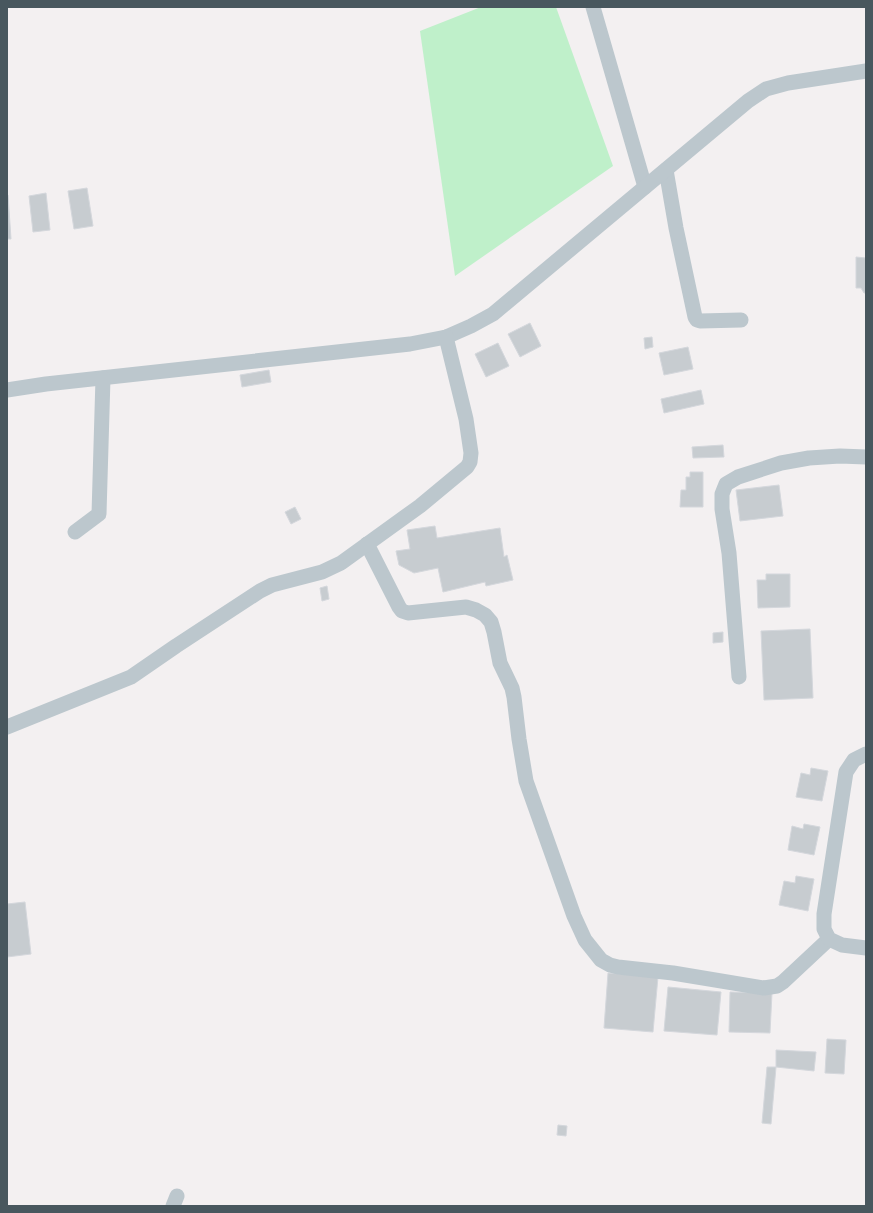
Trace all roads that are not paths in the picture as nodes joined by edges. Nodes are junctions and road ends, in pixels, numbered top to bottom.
1 (593, 7) edge
2 (866, 71) edge
3 (666, 170) junction
4 (646, 187) junction
5 (741, 320) dead end
6 (446, 337) junction
7 (103, 378) junction
8 (7, 390) edge
9 (866, 457) edge
10 (75, 532) dead end
11 (367, 544) junction
12 (739, 678) dead end
13 (7, 727) edge
14 (866, 754) edge
15 (829, 939) junction
16 (866, 948) edge

1 - 4 street
2 - 3 street
3 - 4 street
3 - 5 street
4 - 6 street
6 - 7 street
6 - 11 street
7 - 8 street
7 - 10 street
9 - 12 street
11 - 13 street
11 - 15 street
14 - 15 street
15 - 16 street

